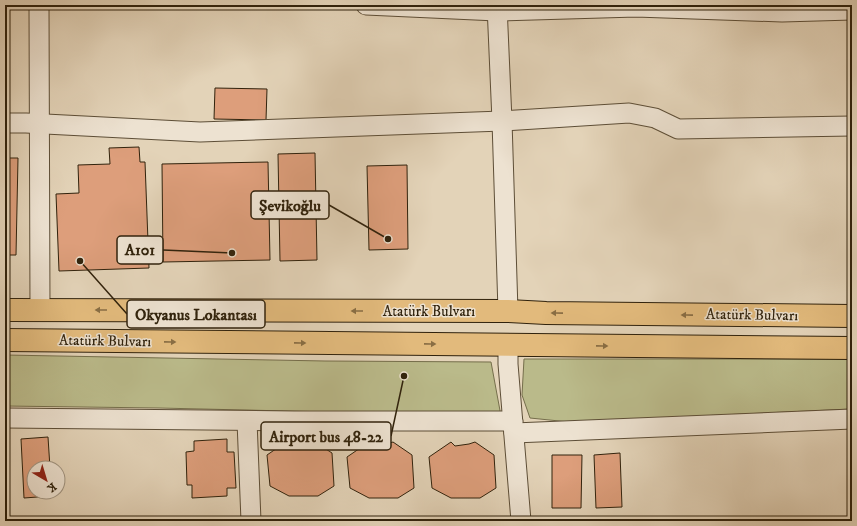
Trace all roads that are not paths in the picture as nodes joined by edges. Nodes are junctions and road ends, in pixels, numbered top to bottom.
1 (39, 5) edge
2 (366, 5) edge
3 (497, 8) edge
4 (852, 10) edge
5 (502, 121) junction
6 (5, 123) edge
7 (40, 123) junction
8 (852, 126) edge
9 (5, 310) edge
10 (40, 310) junction
11 (508, 311) junction
12 (852, 316) edge
13 (5, 340) edge
14 (508, 345) junction
15 (852, 348) edge
16 (5, 418) edge
17 (852, 419) edge
18 (247, 421) junction
19 (513, 427) junction
20 (251, 521) edge
21 (521, 521) edge

1 - 7 street
2 - 3 street
3 - 4 street
3 - 5 street
5 - 7 street
5 - 8 street
5 - 11 street
6 - 7 street
7 - 10 street
9 - 10 main road, Atatürk Bulvarı
11 -> 10 main road, Atatürk Bulvarı
12 -> 11 main road, Atatürk Bulvarı
11 - 14 main road
13 -> 14 main road, Atatürk Bulvarı
14 -> 15 main road, Atatürk Bulvarı
14 - 19 street
16 - 18 street
17 - 19 street
18 - 19 street
18 - 20 street
19 - 21 street

